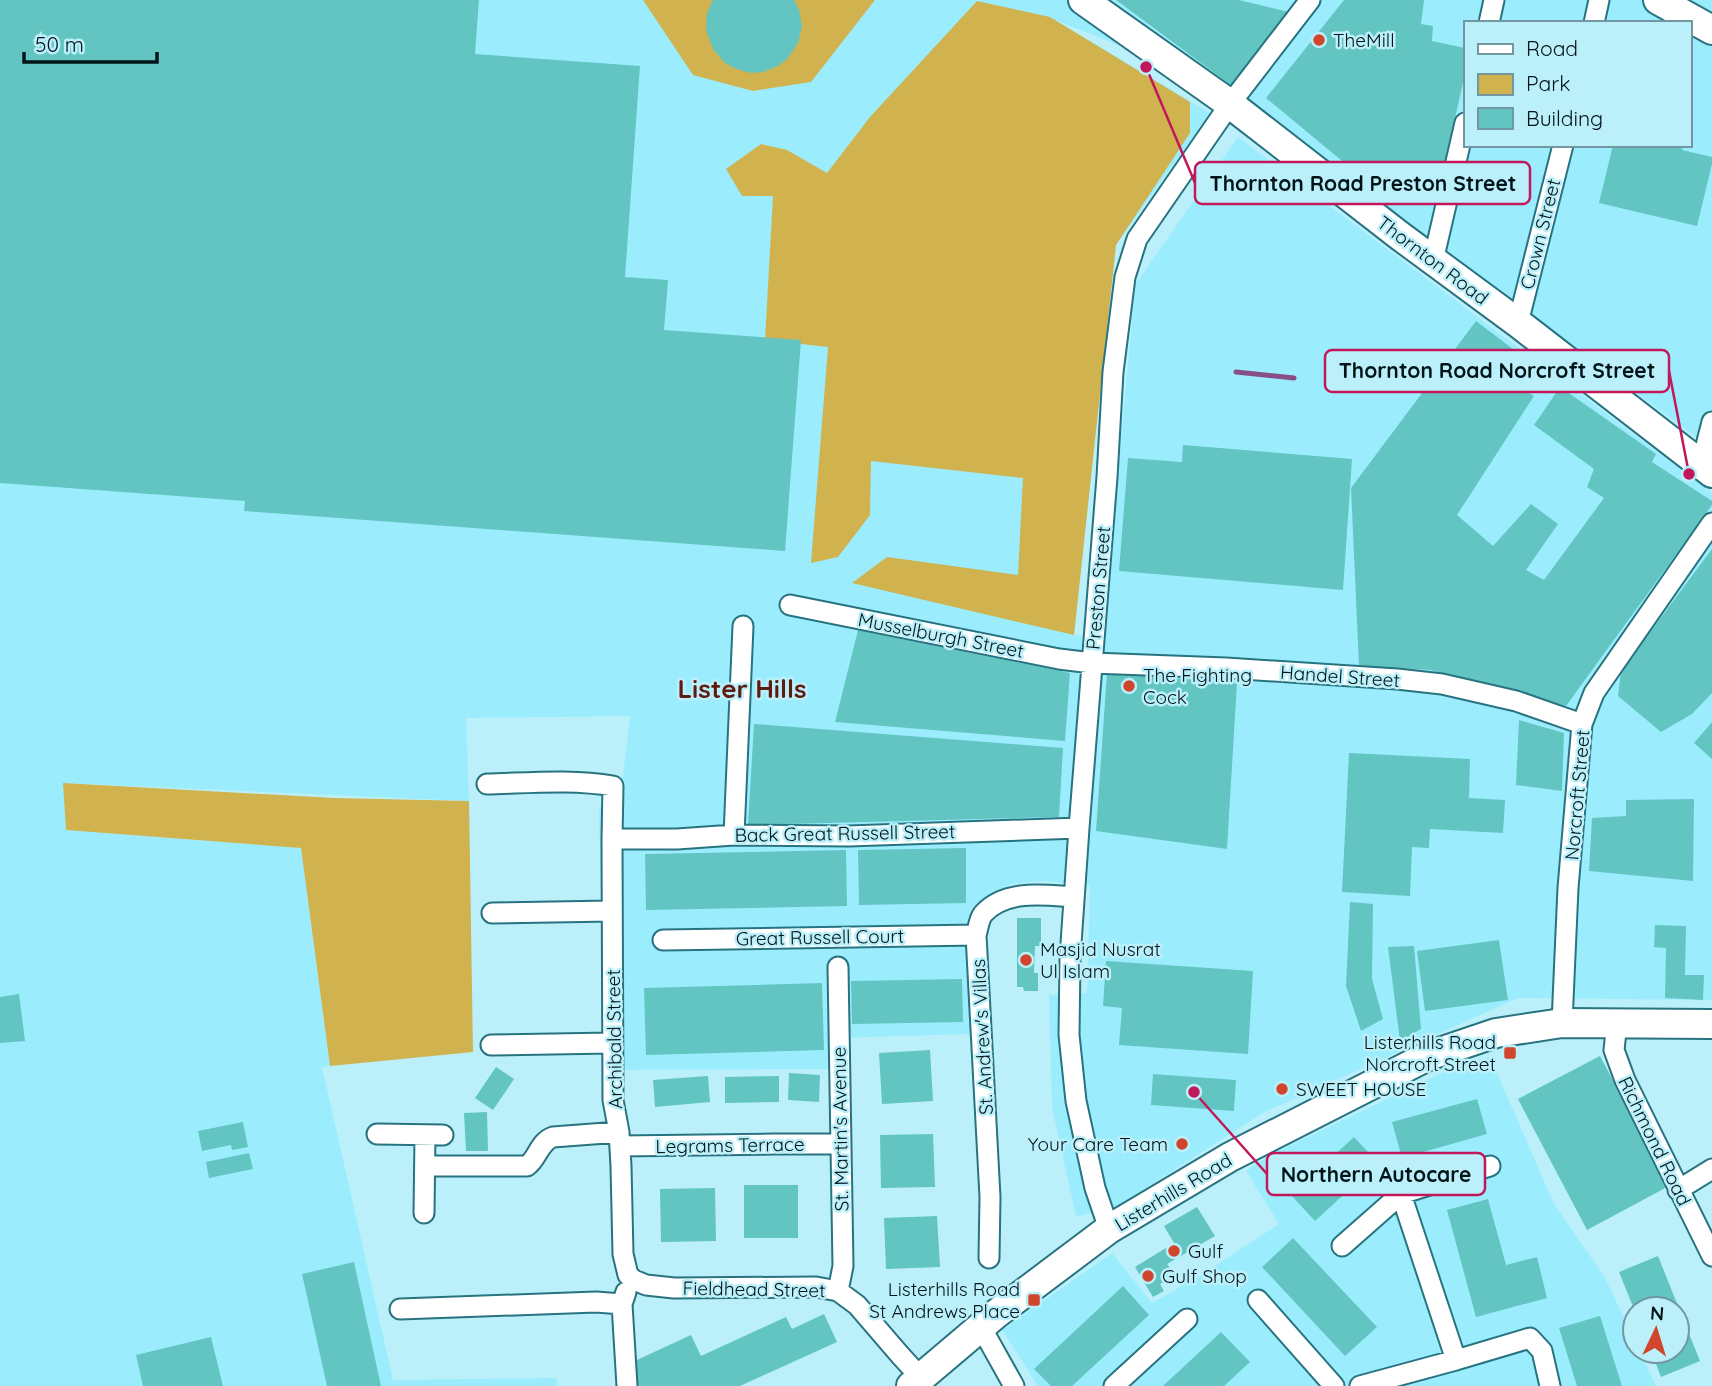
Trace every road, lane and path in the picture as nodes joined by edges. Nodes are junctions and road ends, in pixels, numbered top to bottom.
1 (1083, 0) edge
2 (1310, 0) edge
3 (1494, 0) edge
4 (1599, 0) edge
5 (1658, 0) edge
6 (1489, 21) edge
7 (1594, 21) edge
8 (1712, 30) edge
9 (1230, 104) junction
10 (1464, 128) edge
11 (1562, 147) edge
12 (1433, 261) junction
13 (1518, 323) junction
14 (1712, 422) edge
15 (1706, 469) edge
16 (1712, 523) edge
17 (790, 605) dead end
18 (743, 626) dead end
19 (1092, 663) junction
20 (1583, 724) junction
21 (487, 784) dead end
22 (1079, 828) junction
23 (734, 835) junction
24 (611, 839) junction
25 (1073, 897) junction
26 (612, 911) junction
27 (492, 913) dead end
28 (976, 935) junction
29 (663, 940) dead end
30 (838, 952) junction
31 (1617, 1022) junction
32 (1562, 1023) junction
33 (1712, 1024) edge
34 (612, 1043) junction
35 (491, 1045) dead end
36 (377, 1134) dead end
37 (619, 1139) junction
38 (840, 1144) junction
39 (425, 1166) junction
40 (1490, 1167) dead end
41 (1712, 1169) edge
42 (1678, 1190) junction
43 (1401, 1194) junction
44 (424, 1213) dead end
45 (1109, 1230) junction
46 (1342, 1246) dead end
47 (1712, 1256) edge
48 (989, 1258) dead end
49 (634, 1280) junction
50 (838, 1291) junction
51 (1258, 1300) dead end
52 (622, 1304) junction
53 (400, 1309) dead end
54 (1187, 1319) dead end
55 (981, 1327) junction
56 (1456, 1360) junction
57 (916, 1382) edge
58 (627, 1386) edge
59 (1014, 1386) edge
60 (1114, 1386) edge
61 (1334, 1386) edge
62 (1360, 1386) edge
63 (1550, 1386) edge

1 - 9 street, Thornton Road
2 - 9 street, Preston Street
3 - 6 street
4 - 7 street
5 - 8 street
9 - 12 street, Thornton Road
9 - 19 street, Preston Street
10 - 12 street
11 - 13 street, Crown Street
12 - 13 street, Thornton Road
13 - 15 street, Thornton Road
14 - 15 street
16 - 20 street, Norcroft Street
17 - 19 street, Musselburgh Street
18 - 23 street
19 - 20 street, Handel Street
19 - 22 street, Preston Street
20 - 32 street, Norcroft Street
21 - 24 street, Archibald Street
22 - 23 street, Back Great Russell Street
22 - 25 street, Preston Street
23 - 24 street, Back Great Russell Street
24 - 26 street, Archibald Street
25 - 28 street, St. Andrew's Villas
25 - 45 street, Preston Street
26 - 27 street
26 - 34 street, Archibald Street
28 - 30 street, Great Russell Court
28 - 48 street, St. Andrew's Villas
29 - 30 street, Great Russell Court
30 - 38 street, St. Martin's Avenue
31 - 32 street, Listerhills Road
31 - 33 street, Listerhills Road
31 - 42 street, Richmond Road
32 - 45 street, Listerhills Road
34 - 35 street
34 - 37 street, Archibald Street
36 - 39 street
37 - 38 street, Legrams Terrace
37 - 39 street, Legrams Terrace
37 - 49 street, Archibald Street
38 - 50 street, St. Martin's Avenue
39 - 44 street
40 - 43 street
41 - 42 street
42 - 47 street, Richmond Road
43 - 46 street
43 - 56 street
45 - 55 street, Listerhills Road
49 - 50 street, Fieldhead Street
49 - 52 street
50 - 57 street, Fieldhead Street
51 - 61 street
52 - 53 street
52 - 58 street
54 - 60 street
55 - 57 street, Listerhills Road
55 - 59 street
56 - 62 street
56 - 63 street

